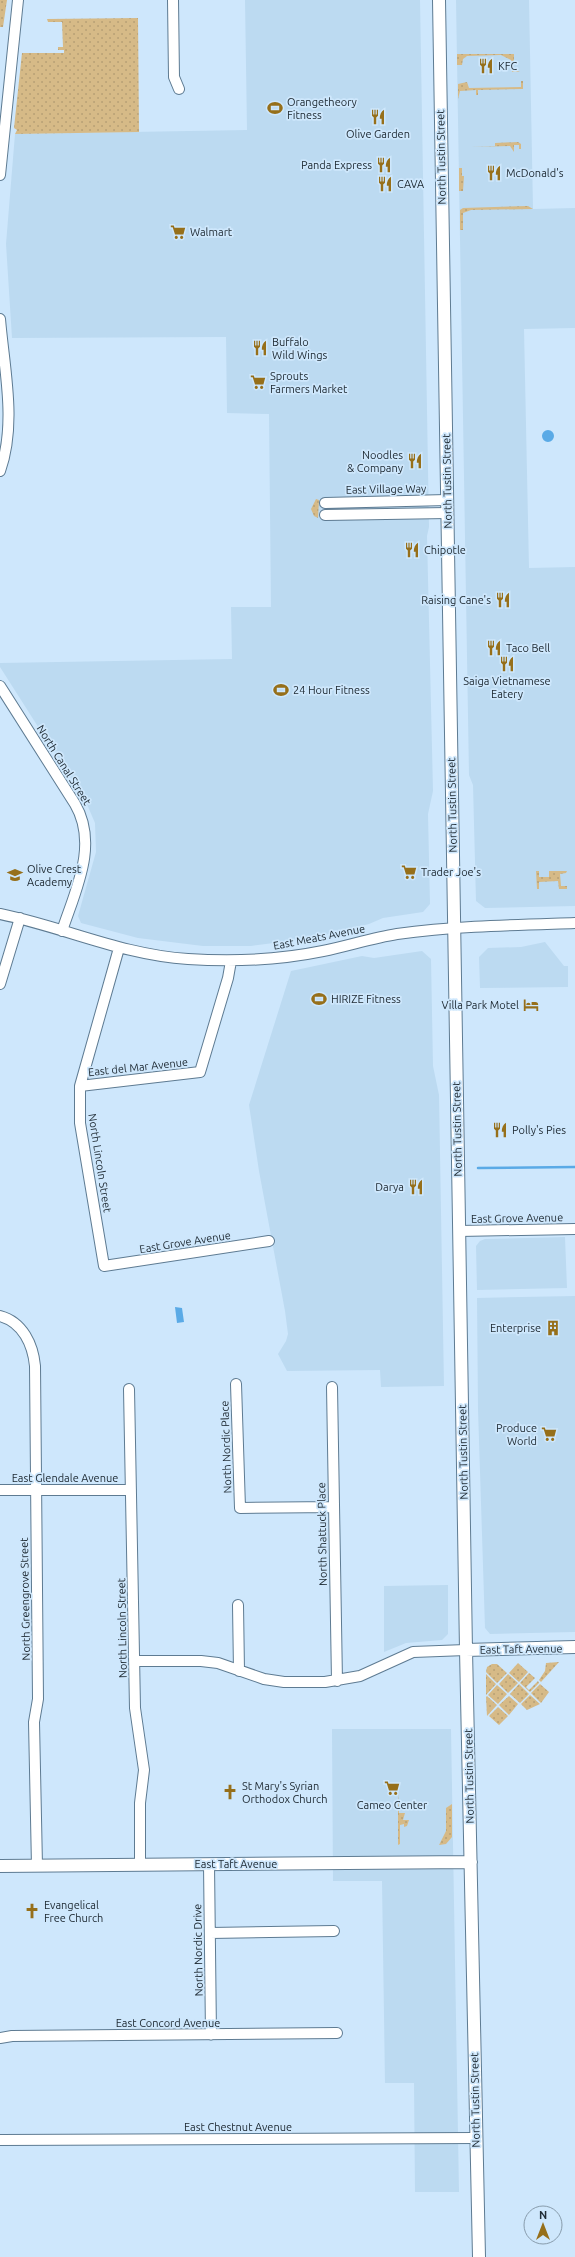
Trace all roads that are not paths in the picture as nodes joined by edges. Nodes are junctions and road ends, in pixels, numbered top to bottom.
1 (18, 0) edge
2 (173, 0) edge
3 (439, 0) edge
4 (179, 90) dead end
5 (0, 175) edge
6 (0, 320) edge
7 (4, 417) edge
8 (0, 471) edge
9 (447, 500) junction
10 (325, 503) dead end
11 (447, 513) junction
12 (325, 515) dead end
13 (0, 686) edge
14 (0, 914) edge
15 (20, 918) junction
16 (575, 923) edge
17 (454, 927) junction
18 (62, 931) junction
19 (119, 948) junction
20 (230, 961) junction
21 (0, 984) edge
22 (80, 1086) junction
23 (575, 1229) edge
24 (459, 1231) junction
25 (268, 1241) dead end
26 (104, 1266) joint
27 (0, 1316) edge
28 (236, 1384) dead end
29 (332, 1387) dead end
30 (129, 1389) dead end
31 (0, 1490) edge
32 (36, 1490) junction
33 (131, 1490) junction
34 (334, 1507) junction
35 (238, 1605) dead end
36 (575, 1648) edge
37 (466, 1650) junction
38 (136, 1661) junction
39 (239, 1671) junction
40 (337, 1681) junction
41 (471, 1862) junction
42 (209, 1864) junction
43 (140, 1865) junction
44 (0, 1866) edge
45 (37, 1866) junction
46 (334, 1932) dead end
47 (210, 1933) junction
48 (336, 2033) dead end
49 (211, 2035) junction
50 (0, 2038) edge
51 (476, 2138) junction
52 (0, 2140) edge
53 (479, 2257) edge

1 - 5 street
2 - 4 street
3 - 9 main road, North Tustin Street
6 - 7 street
7 - 8 street
9 - 10 street, East Village Way
9 - 11 main road, North Tustin Street
11 - 12 street
11 - 17 main road, North Tustin Street
13 - 18 street, North Canal Street
14 - 15 street, East Meats Avenue
15 - 18 street, East Meats Avenue
15 - 21 street
16 - 17 street, East Meats Avenue
17 - 20 street, East Meats Avenue
17 - 24 main road, North Tustin Street
18 - 19 street, East Meats Avenue
19 - 20 street, East Meats Avenue
19 - 22 street, North Lincoln Street
20 - 22 street, East del Mar Avenue
22 - 26 street, North Lincoln Street
23 - 24 street, East Grove Avenue
24 - 37 main road, North Tustin Street
25 - 26 street, East Grove Avenue
27 - 32 street, North Greengrove Street
28 - 34 street, North Nordic Place
29 - 34 street, North Shattuck Place
30 - 33 street, North Lincoln Street
31 - 32 street, East Glendale Avenue
32 - 33 street, East Glendale Avenue
32 - 45 street, North Greengrove Street
33 - 38 street, North Lincoln Street
34 - 40 street, North Shattuck Place
35 - 39 street
36 - 37 main road, East Taft Avenue
37 - 40 street
37 - 41 main road, North Tustin Street
38 - 39 street
38 - 43 street, North Lincoln Street
39 - 40 street
41 - 42 main road, East Taft Avenue
41 - 51 main road, North Tustin Street
42 - 43 main road, East Taft Avenue
42 - 47 street, North Nordic Drive
43 - 45 main road, East Taft Avenue
44 - 45 main road, East Taft Avenue
46 - 47 street
47 - 49 street, North Nordic Drive
48 - 49 street, East Concord Avenue
49 - 50 street, East Concord Avenue
51 - 52 street, East Chestnut Avenue
51 - 53 main road, North Tustin Street

